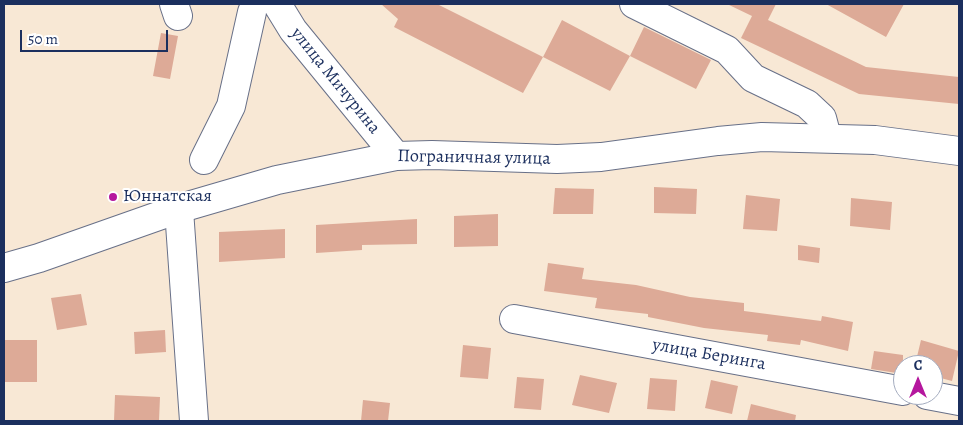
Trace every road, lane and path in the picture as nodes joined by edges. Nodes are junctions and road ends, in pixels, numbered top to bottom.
1 (634, 4) edge
2 (264, 8) edge
3 (826, 138) junction
4 (959, 151) edge
5 (396, 156) junction
6 (204, 160) dead end
7 (179, 210) junction
8 (4, 256) edge
9 (38, 258) junction
10 (4, 268) edge
11 (514, 319) dead end
12 (893, 389) edge
13 (943, 398) edge
14 (959, 401) edge
15 (194, 421) edge

1 - 3 street
2 - 5 street, улица Мичурина
2 - 6 street
3 - 4 street, Пограничная улица
3 - 5 street, Пограничная улица
5 - 7 street, Пограничная улица
7 - 9 street, Пограничная улица
7 - 15 street
8 - 9 street
9 - 10 street, Пограничная улица
11 - 12 street, улица Беринга
13 - 14 street

